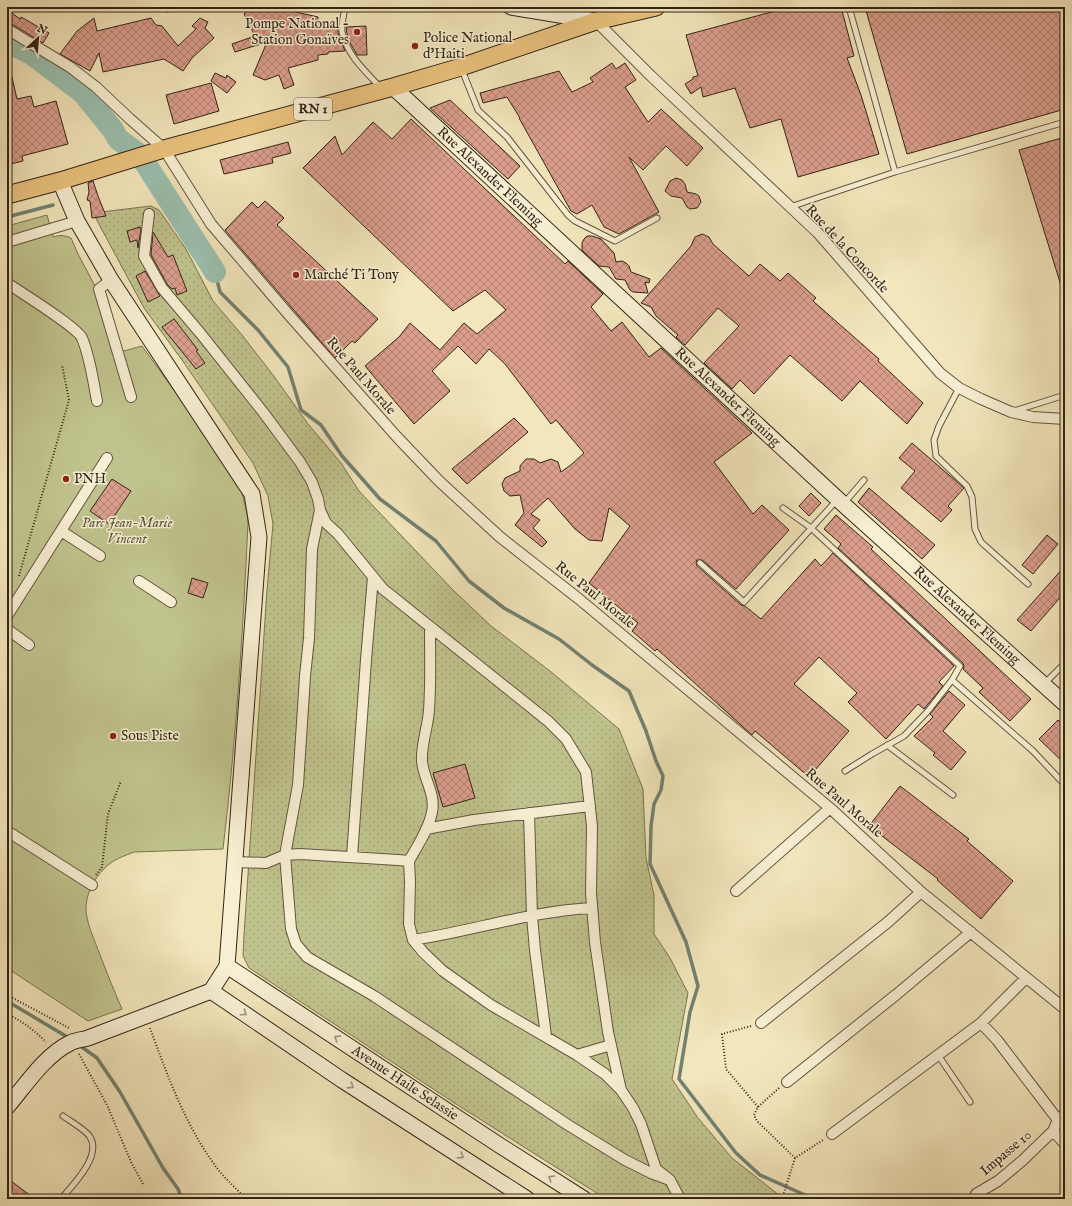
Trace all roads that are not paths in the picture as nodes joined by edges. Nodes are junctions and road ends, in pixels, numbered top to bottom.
1 (162, 7) edge
2 (170, 7) edge
3 (345, 7) edge
4 (511, 7) edge
5 (656, 7) edge
6 (849, 7) edge
7 (596, 21) junction
8 (7, 29) edge
9 (461, 67) junction
10 (388, 88) junction
11 (1065, 122) edge
12 (164, 149) junction
13 (895, 172) junction
14 (60, 181) junction
15 (7, 195) edge
16 (789, 207) junction
17 (150, 214) dead end
18 (657, 218) dead end
19 (77, 221) junction
20 (7, 242) edge
21 (111, 280) junction
22 (7, 283) edge
23 (959, 388) junction
24 (1065, 395) edge
25 (131, 397) dead end
26 (97, 401) dead end
27 (1011, 412) junction
28 (1065, 419) edge
29 (107, 458) dead end
30 (864, 480) dead end
31 (840, 502) junction
32 (783, 508) dead end
33 (320, 510) junction
34 (811, 528) junction
35 (61, 531) junction
36 (100, 556) dead end
37 (700, 563) dead end
38 (373, 577) junction
39 (139, 581) dead end
40 (1028, 584) dead end
41 (171, 602) dead end
42 (7, 616) edge
43 (430, 627) junction
44 (7, 629) edge
45 (29, 645) dead end
46 (1065, 663) edge
47 (952, 680) junction
48 (1044, 684) junction
49 (1065, 704) edge
50 (888, 745) junction
51 (845, 771) dead end
52 (1065, 785) edge
53 (953, 795) dead end
54 (590, 806) junction
55 (830, 808) junction
56 (529, 813) junction
57 (426, 829) junction
58 (7, 831) edge
59 (285, 855) junction
60 (352, 857) junction
61 (409, 861) junction
62 (235, 862) junction
63 (91, 885) road end
64 (736, 891) dead end
65 (921, 892) junction
66 (592, 908) junction
67 (532, 916) junction
68 (971, 932) junction
69 (413, 940) junction
70 (227, 966) junction
71 (1026, 978) junction
72 (211, 991) junction
73 (1065, 1009) edge
74 (761, 1023) road end
75 (981, 1023) junction
76 (546, 1036) junction
77 (611, 1045) junction
78 (577, 1055) junction
79 (938, 1055) junction
80 (787, 1082) road end
81 (621, 1090) junction
82 (970, 1102) dead end
83 (7, 1107) edge
84 (63, 1116) dead end
85 (1061, 1117) edge
86 (1053, 1131) junction
87 (832, 1134) road end
88 (1065, 1144) edge
89 (670, 1180) junction
90 (976, 1196) edge
91 (61, 1199) edge
92 (527, 1199) edge
93 (584, 1199) edge
94 (680, 1199) edge

1 - 2 lane
3 - 10 lane
4 - 7 street
5 - 7 main road, RN 1
6 - 13 lane
7 - 9 main road, RN 1
7 - 16 street, Rue de la Concorde
8 - 12 street, Rue Paul Morale
9 - 10 main road, RN 1
9 - 18 lane
10 - 12 main road, RN 1
10 - 31 street, Rue Alexander Fleming
11 - 13 lane
12 - 14 main road, RN 1
12 - 55 street, Rue Paul Morale
13 - 16 lane
14 - 15 main road, RN 1
14 - 19 street
16 - 23 street, Rue de la Concorde
17 - 33 street
19 - 20 street
19 - 21 street
21 - 25 street
21 - 62 street
22 - 26 street
23 - 27 street, Rue de la Concorde
23 - 40 lane
24 - 27 lane
27 - 28 street, Rue de la Concorde
29 - 35 street
30 - 31 lane
31 - 34 lane
31 - 48 street, Rue Alexander Fleming
32 - 34 lane
33 - 38 street
33 - 59 street
34 - 37 lane
34 - 47 lane
35 - 36 street
35 - 42 street
38 - 43 street
38 - 60 street
39 - 41 street
43 - 54 street
43 - 57 street
44 - 45 street
46 - 48 lane
47 - 50 lane
47 - 52 lane
48 - 49 street, Rue Alexander Fleming
50 - 51 lane
50 - 53 lane
54 - 56 street
54 - 66 street
55 - 64 street
55 - 65 street, Rue Paul Morale
56 - 57 street
56 - 67 street
57 - 61 street
58 - 63 street
59 - 60 street
59 - 62 street
59 - 89 street
60 - 61 street
61 - 69 street
62 - 70 street
65 - 68 street, Rue Paul Morale
65 - 74 street
66 - 67 street
66 - 77 street
67 - 69 street
67 - 76 street
68 - 71 street, Rue Paul Morale
68 - 80 street
69 - 76 street
70 - 72 street
93 -> 70 street, Avenue Haile Selassie
71 - 73 street, Rue Paul Morale
71 - 75 street
72 - 83 street
72 -> 92 street
75 - 79 street
75 - 85 street
76 - 78 street
77 - 78 street
77 - 81 street
78 - 81 street
79 - 82 lane
79 - 87 street
81 - 89 street
84 - 91 lane
85 - 86 street, Impasse 10
86 - 88 street, Impasse 10
86 - 90 street, Impasse 10
89 - 94 street

